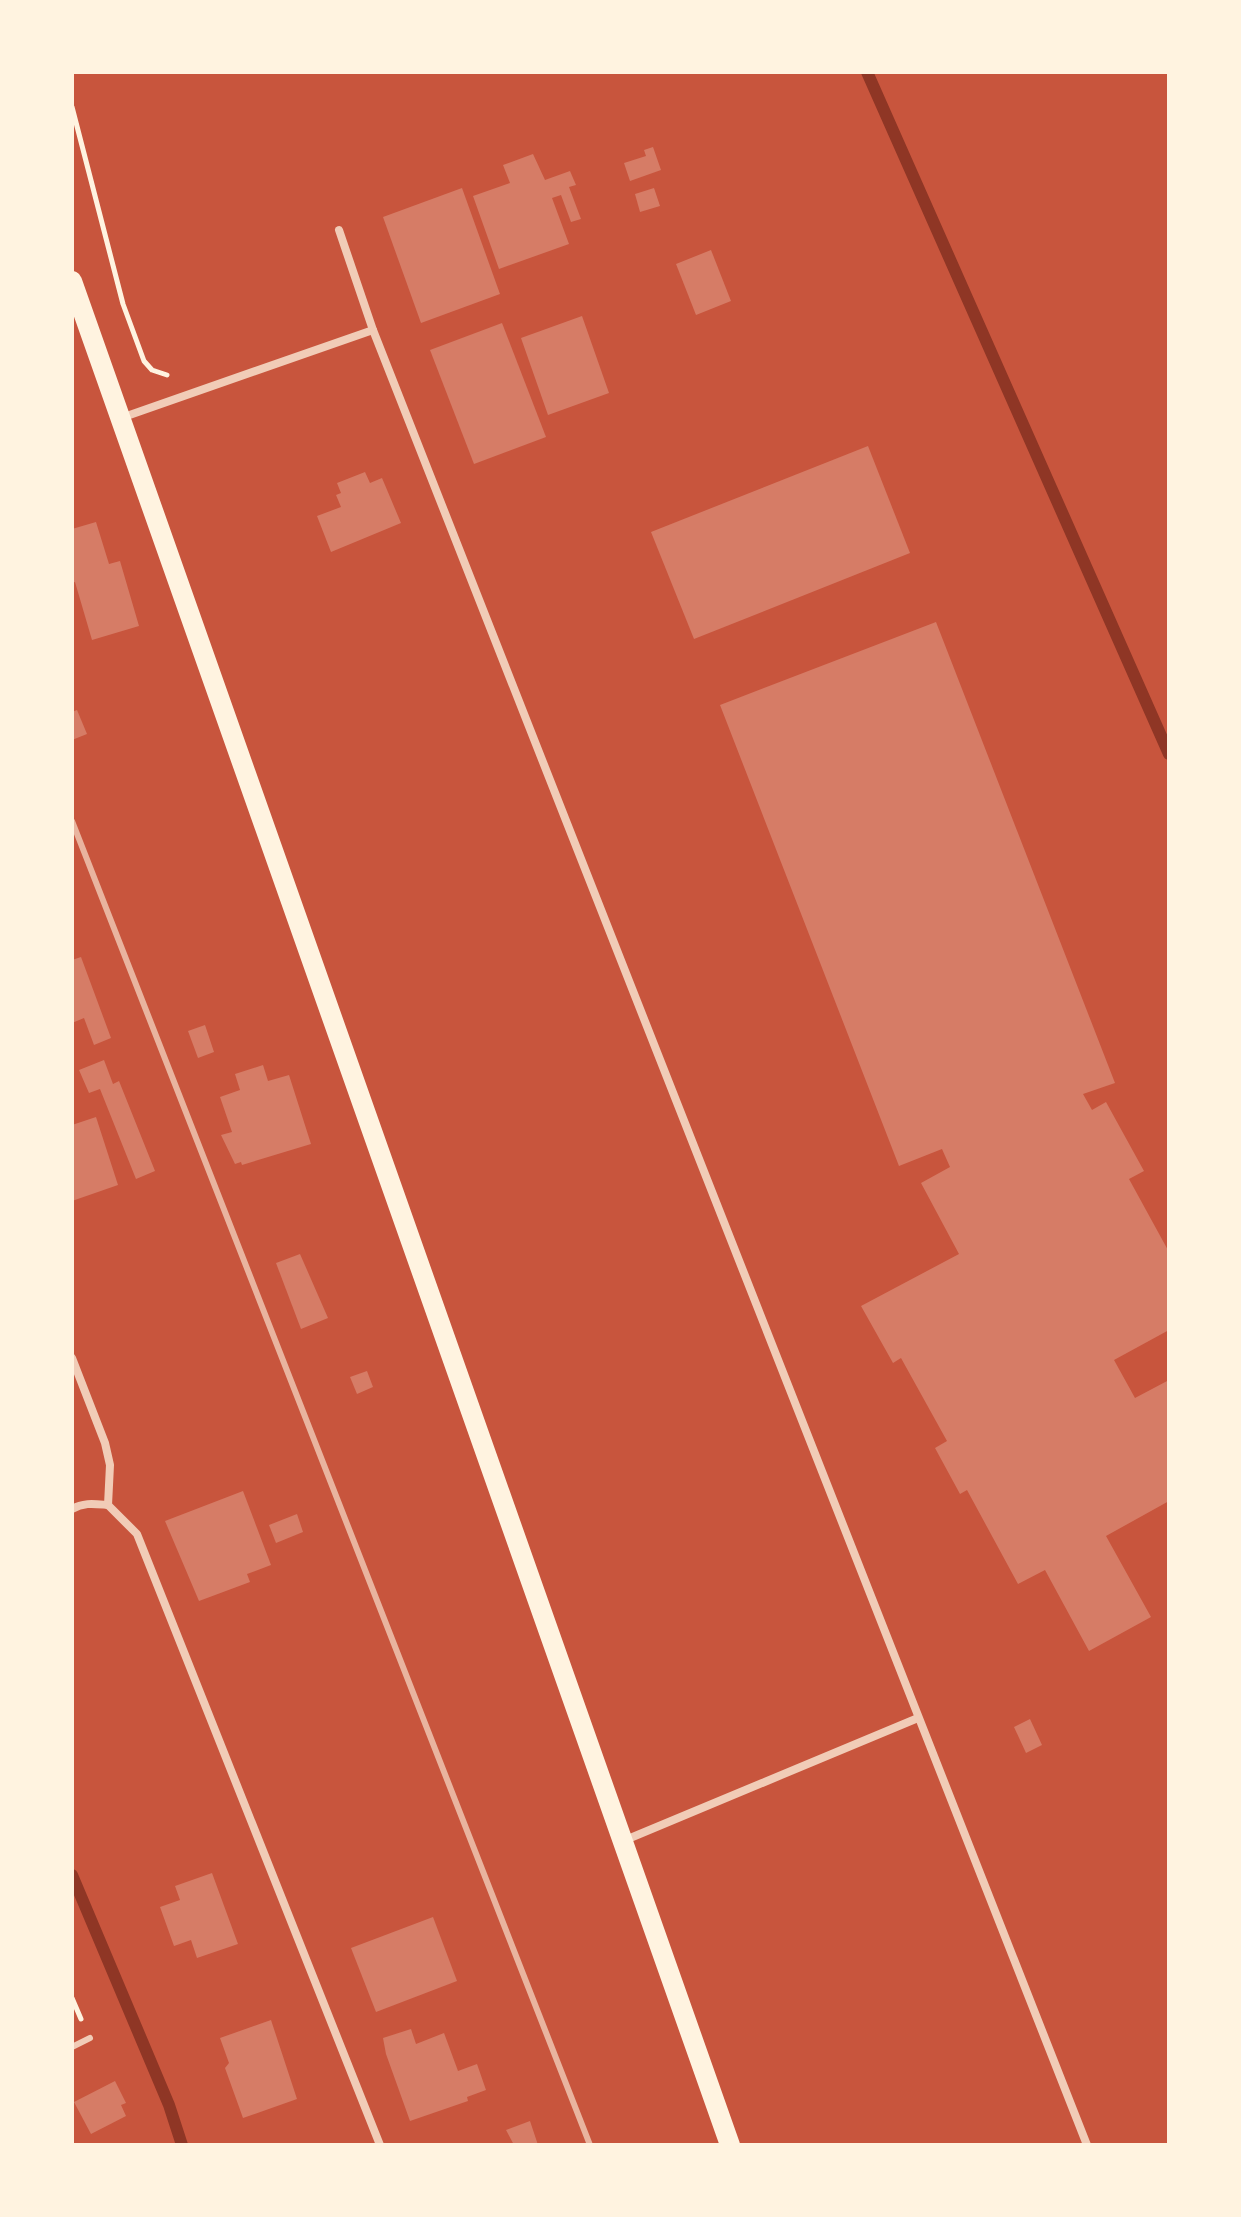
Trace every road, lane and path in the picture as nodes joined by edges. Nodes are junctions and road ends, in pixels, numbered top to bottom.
1 (72, 107) edge
2 (339, 230) dead end
3 (72, 281) edge
4 (373, 330) junction
5 (206, 388) junction
6 (121, 419) junction
7 (72, 1358) edge
8 (108, 1505) junction
9 (72, 1509) edge
10 (918, 1718) junction
11 (623, 1842) junction
12 (90, 2038) dead end
13 (72, 2047) edge
14 (380, 2145) edge
15 (730, 2145) edge
16 (1087, 2145) edge

1 - 5 path
2 - 4 street
3 - 6 main road
4 - 5 street
4 - 10 street
5 - 6 street
6 - 11 main road
7 - 8 street
8 - 9 street
8 - 14 street
10 - 11 street
10 - 16 street
11 - 15 main road
12 - 13 lane

